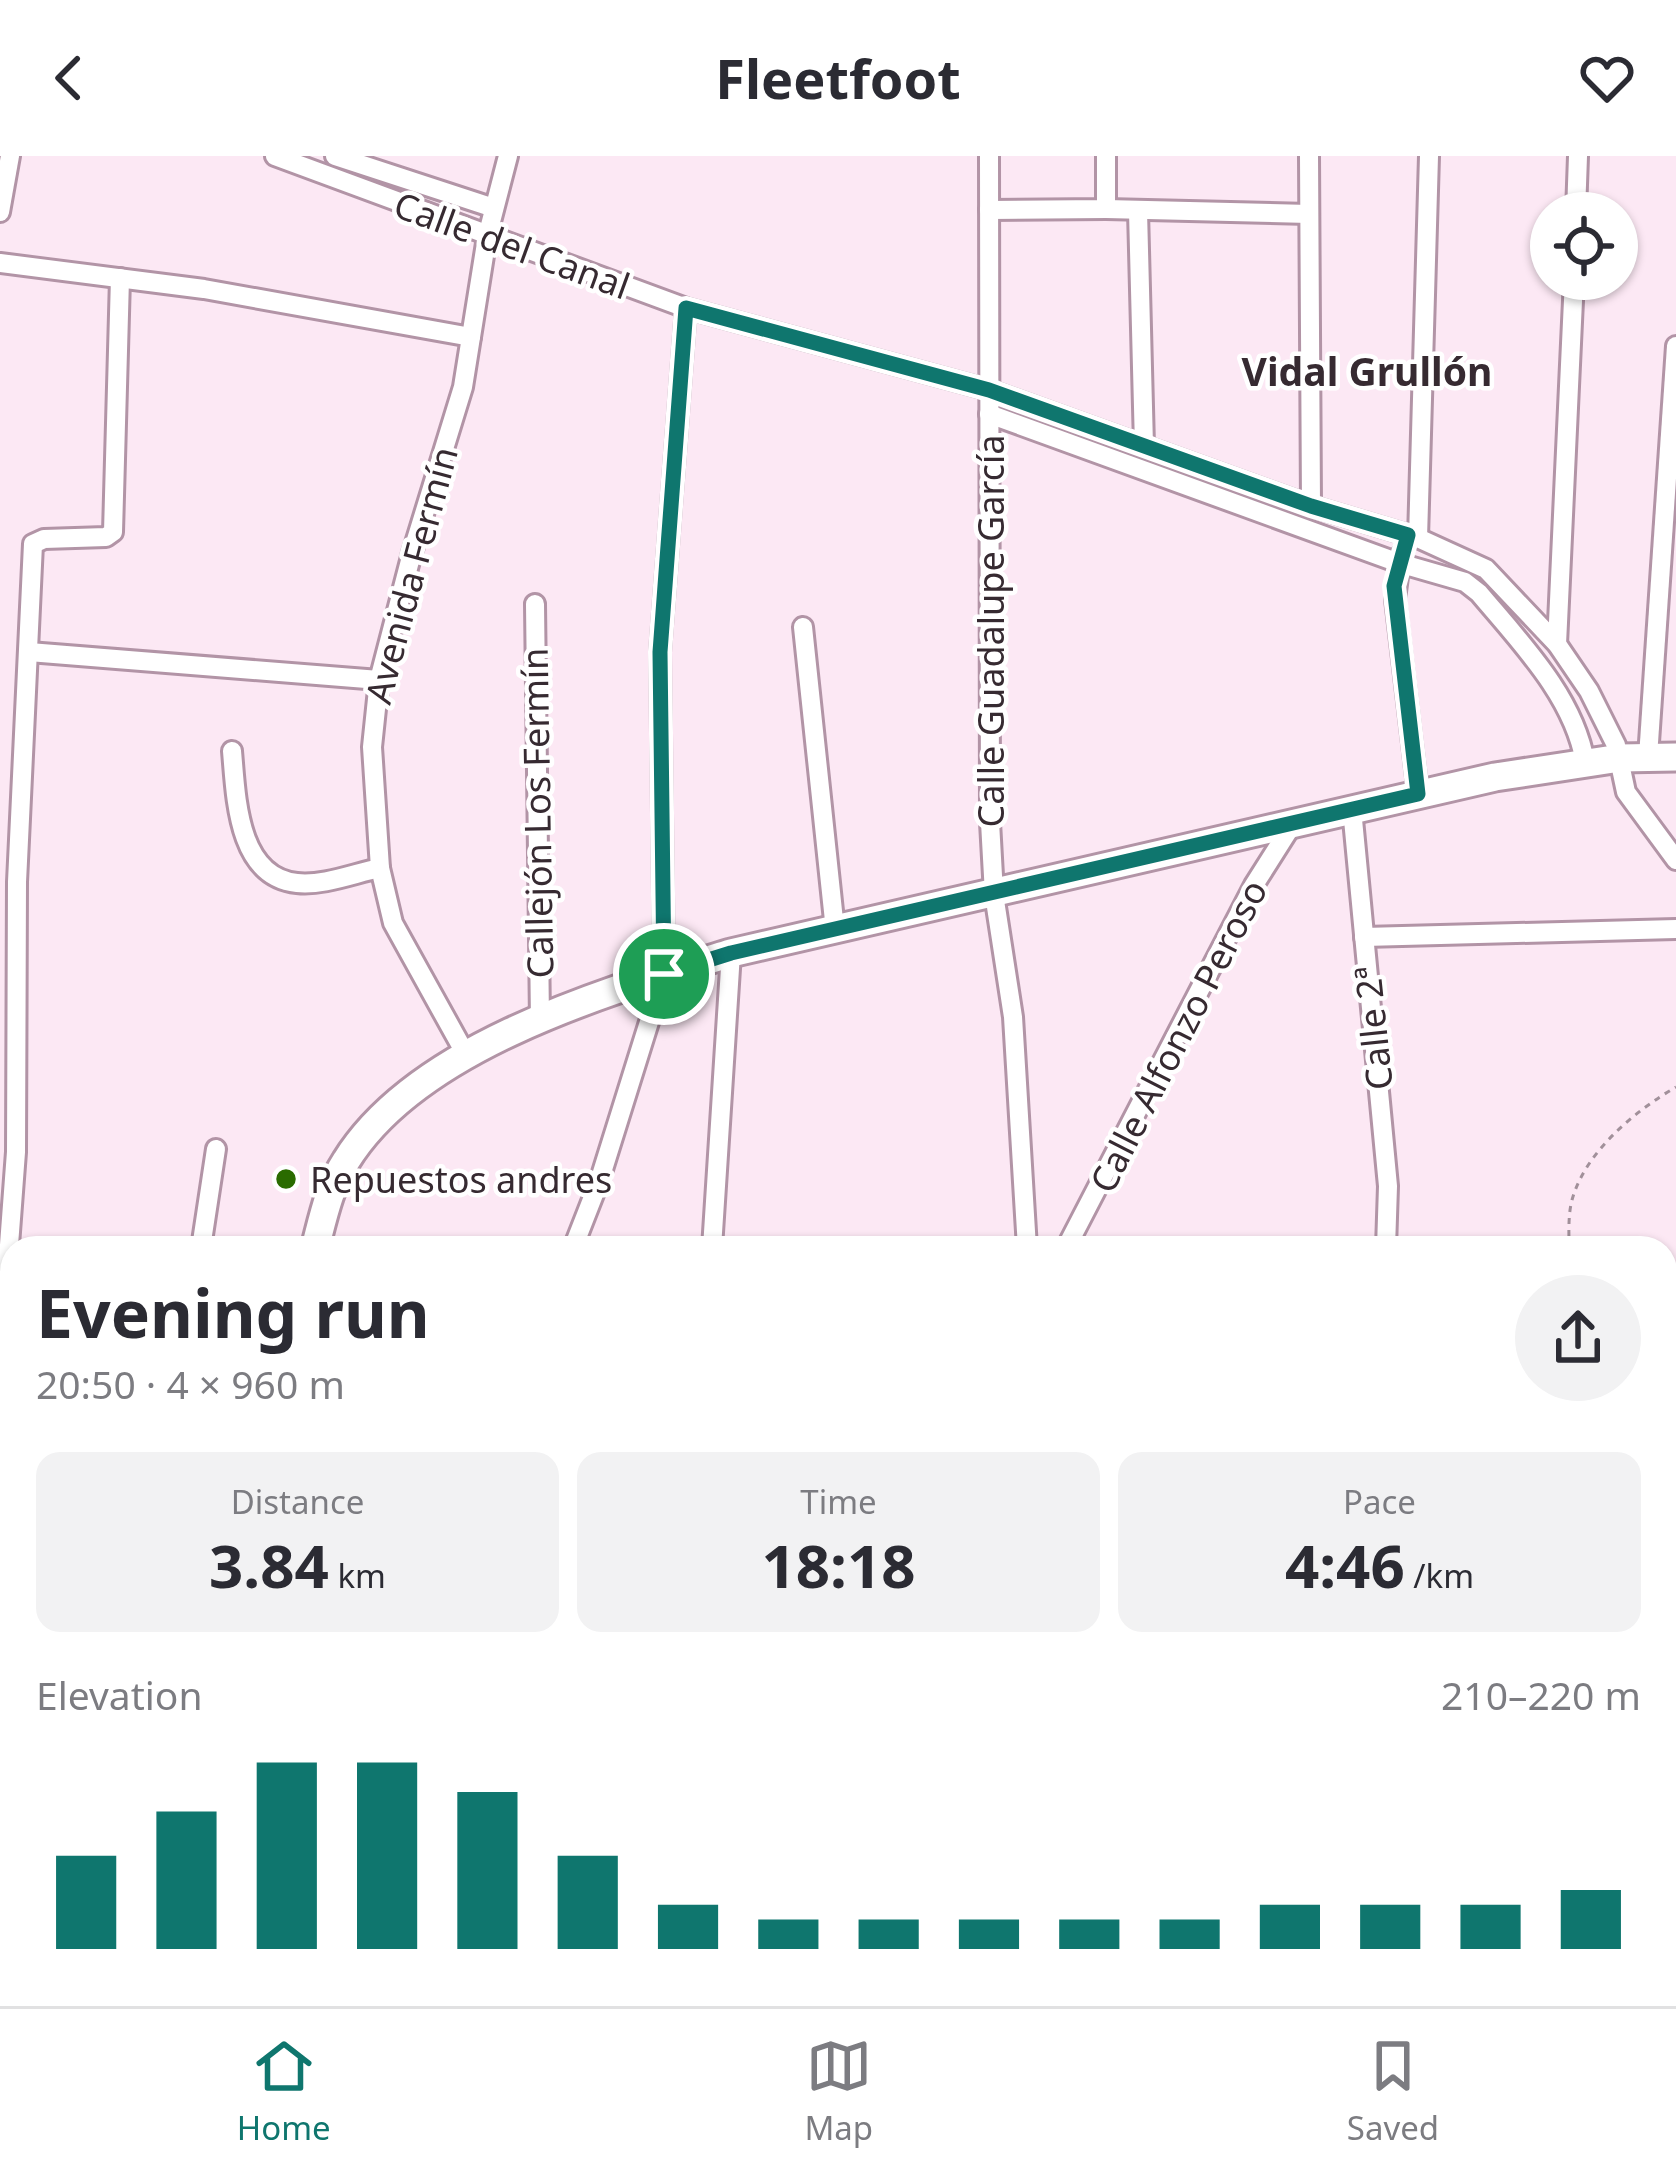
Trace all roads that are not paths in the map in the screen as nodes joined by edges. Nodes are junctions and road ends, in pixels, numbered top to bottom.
1 (10, 156) edge
2 (274, 156) edge
3 (335, 156) edge
4 (508, 156) edge
5 (989, 156) edge
6 (1106, 156) edge
7 (1309, 156) edge
8 (1430, 156) edge
9 (1579, 156) edge
10 (1577, 192) edge
11 (494, 208) junction
12 (1106, 209) junction
13 (989, 210) junction
14 (1138, 211) junction
15 (0, 212) edge
16 (1309, 214) junction
17 (487, 237) junction
18 (0, 263) edge
19 (120, 278) junction
20 (1573, 300) edge
21 (686, 308) junction
22 (471, 337) junction
23 (1676, 346) edge
24 (989, 390) junction
25 (989, 414) junction
26 (1144, 446) junction
27 (1311, 506) junction
28 (1413, 537) junction
29 (1399, 562) junction
30 (535, 604) dead end
31 (803, 627) dead end
32 (1557, 644) junction
33 (29, 652) junction
34 (379, 680) junction
35 (232, 751) dead end
36 (1662, 757) edge
37 (1619, 758) junction
38 (1585, 762) junction
39 (0, 765) edge
40 (22, 771) junction
41 (1418, 794) junction
42 (1352, 809) junction
43 (1292, 825) junction
44 (1676, 860) edge
45 (380, 868) junction
46 (994, 894) junction
47 (1676, 928) edge
48 (835, 930) junction
49 (1364, 937) junction
50 (731, 953) junction
51 (664, 974) junction
52 (540, 1022) junction
53 (465, 1053) junction
54 (216, 1149) dead end
55 (10, 1236) edge
56 (203, 1236) edge
57 (318, 1236) edge
58 (578, 1236) edge
59 (713, 1236) edge
60 (1026, 1236) edge
61 (1072, 1236) edge
62 (1386, 1236) edge

1 - 15 street
2 - 17 street, Calle del Canal
3 - 11 street
4 - 11 street, Avenida Fermín
5 - 13 street, Calle Guadalupe García
6 - 12 street
7 - 16 street
8 - 28 street
9 - 10 street
11 - 17 street, Avenida Fermín
12 - 13 street
12 - 14 street
13 - 24 street, Calle Guadalupe García
14 - 16 street
14 - 26 street
16 - 27 street
17 - 21 street, Calle del Canal
17 - 22 street, Avenida Fermín
18 - 19 street
19 - 22 street
19 - 33 street
20 - 32 street
21 - 24 street, Calle del Canal
21 - 51 street
22 - 34 street, Avenida Fermín
23 - 36 street
24 - 25 street, Calle Guadalupe García
24 - 26 street, Calle del Canal
25 - 29 street
25 - 46 street, Calle Guadalupe García
26 - 27 street, Calle del Canal
27 - 28 street, Calle del Canal
28 - 29 street
28 - 32 street, Calle del Canal
29 - 38 street
29 - 41 street
30 - 52 street, Callejón Los Fermín
31 - 48 street
32 - 37 street, Calle del Canal
33 - 34 street
33 - 40 street
34 - 45 street, Avenida Fermín
35 - 45 street
36 - 37 street
37 - 38 street
37 - 44 street, Calle del Canal
38 - 41 street
39 - 40 street
40 - 55 street
41 - 42 street
42 - 43 street
42 - 49 street, Calle 2ª
43 - 46 street
43 - 61 street, Calle Alfonzo Peroso
45 - 53 street, Avenida Fermín
46 - 48 street
46 - 60 street, Calle Guadalupe García
47 - 49 street
48 - 50 street
49 - 62 street, Calle 2ª
50 - 51 street
50 - 59 street
51 - 52 street
51 - 58 street
52 - 53 street
53 - 57 street
54 - 56 street

